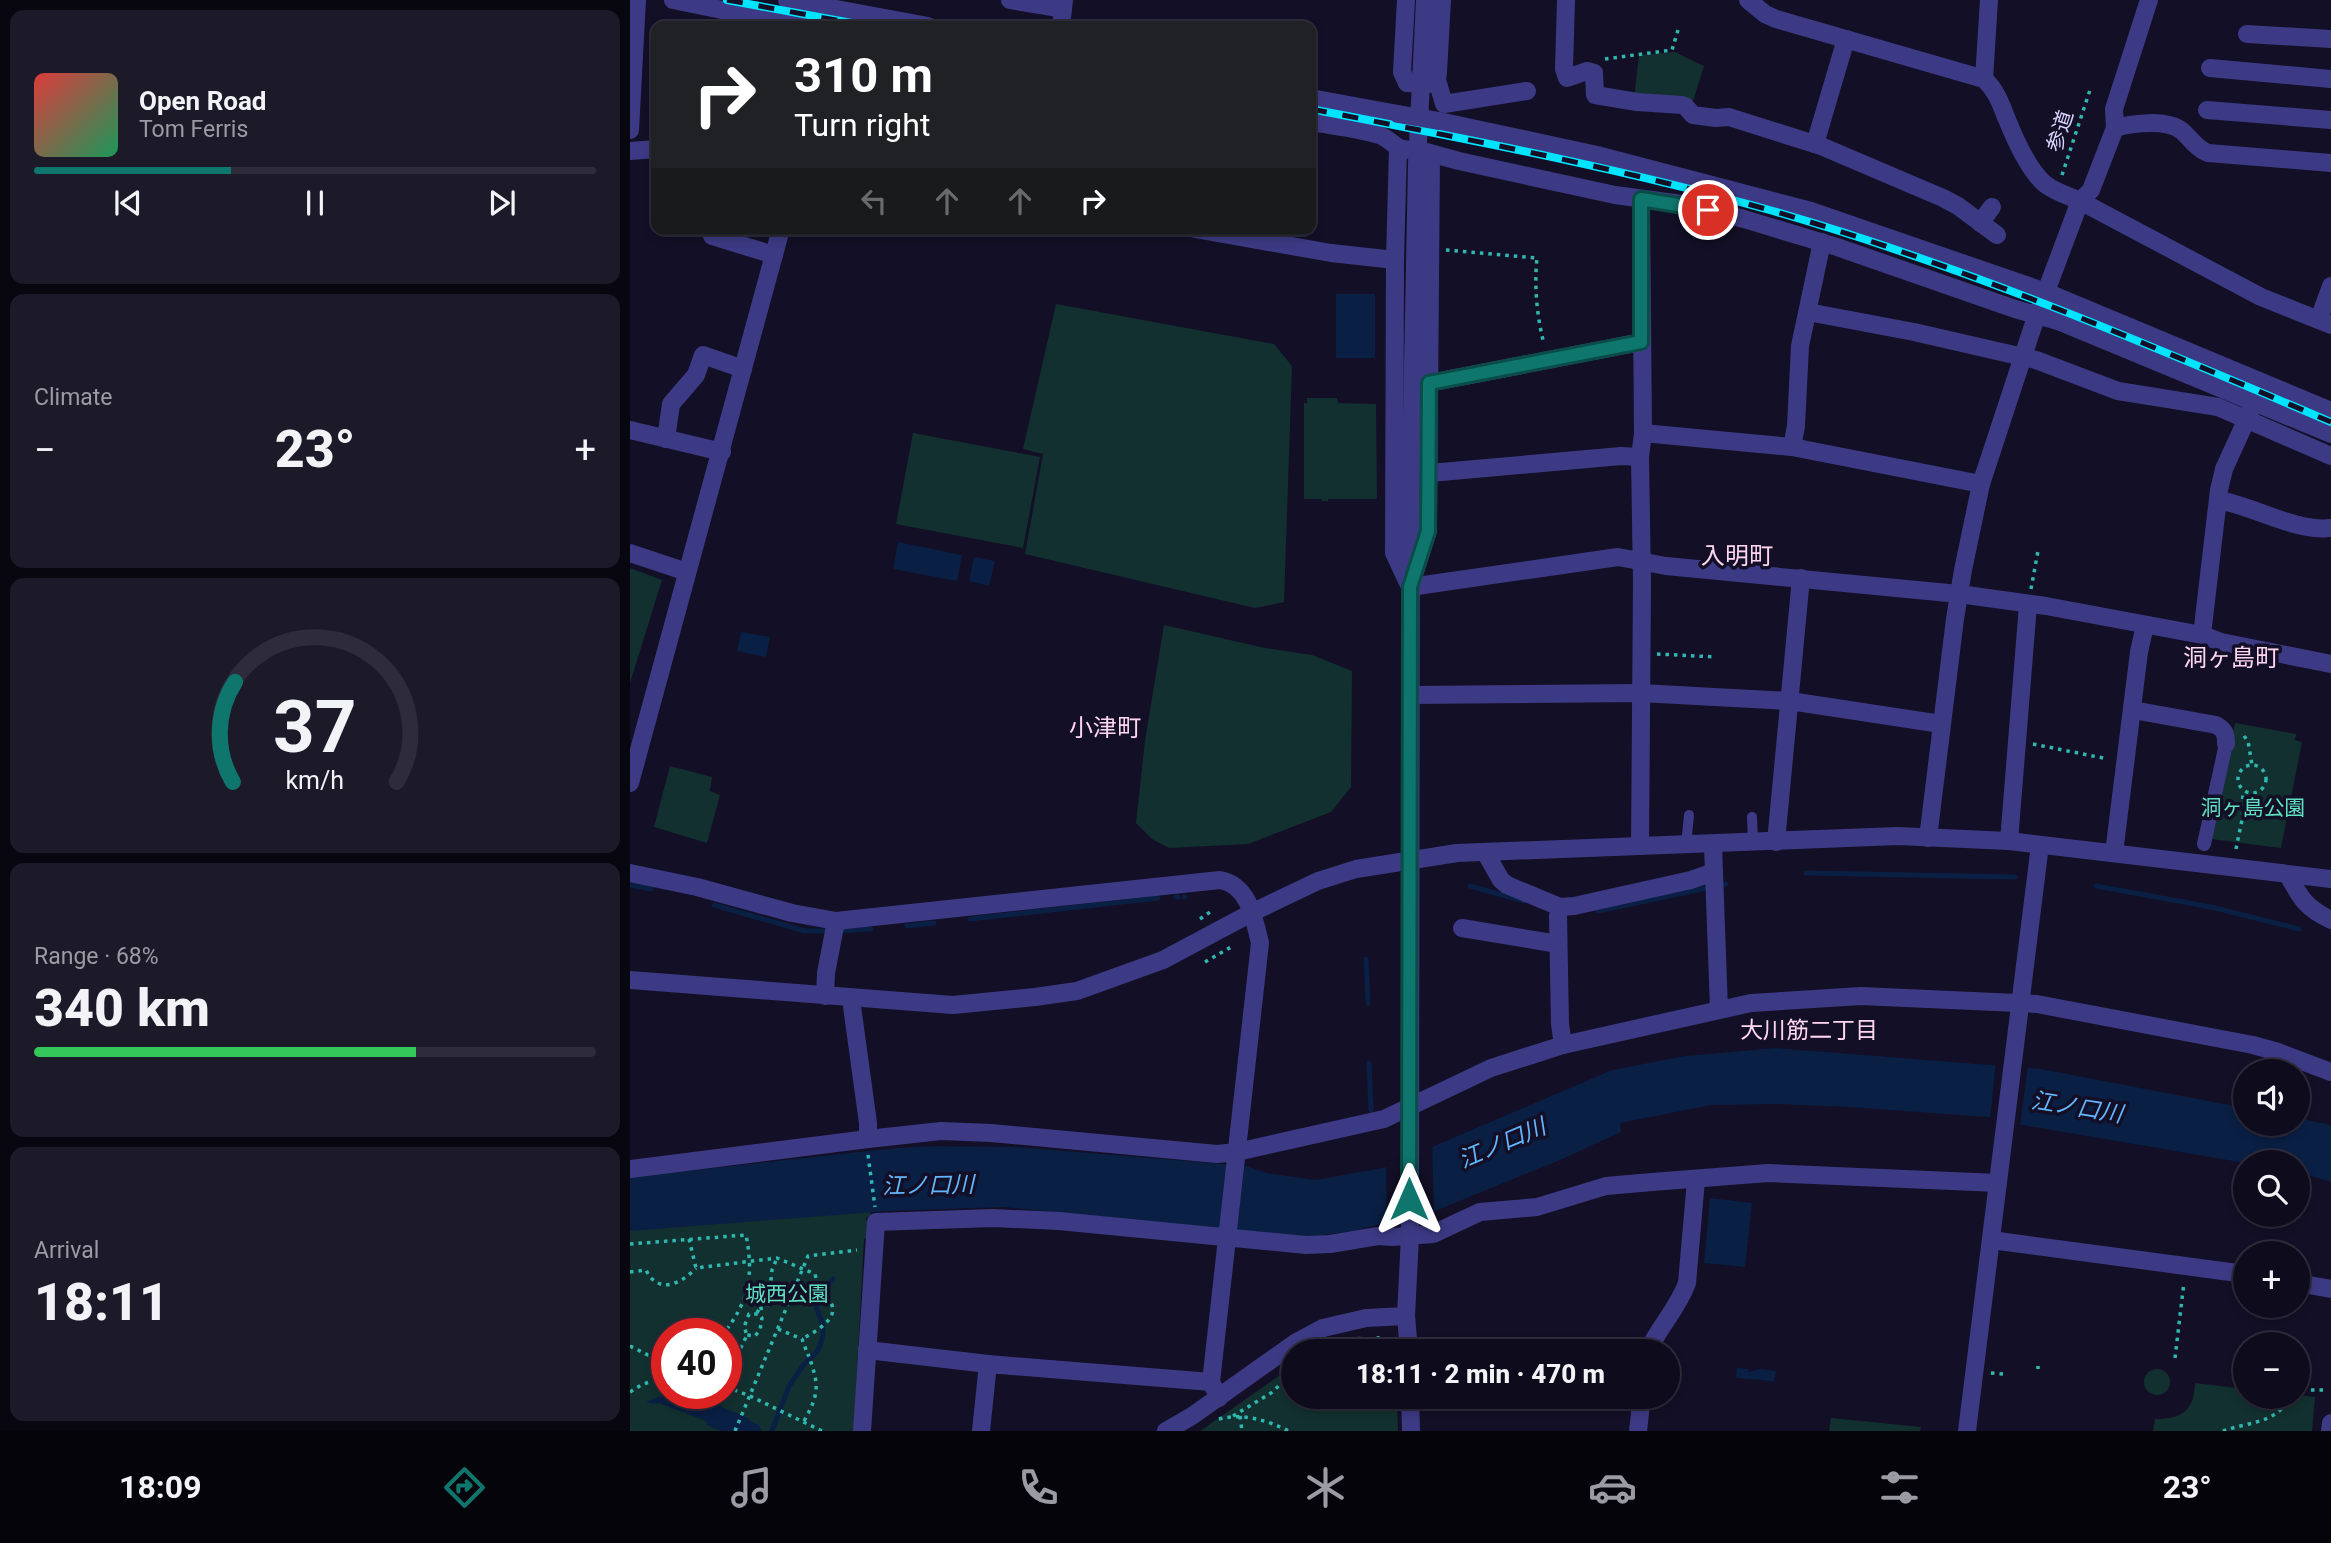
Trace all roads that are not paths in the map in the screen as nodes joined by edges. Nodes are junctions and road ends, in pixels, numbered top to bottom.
1 (637, 0) edge
2 (673, 0) edge
3 (787, 0) edge
4 (1010, 0) edge
5 (1406, 0) edge
6 (1425, 0) edge
7 (1442, 0) edge
8 (1566, 0) edge
9 (1748, 0) edge
10 (1989, 0) edge
11 (2149, 0) edge
12 (1063, 12) edge
13 (727, 19) edge
14 (748, 21) edge
15 (901, 21) edge
16 (2247, 34) dead end
17 (1846, 38) junction
18 (2331, 39) edge
19 (2210, 68) dead end
20 (1984, 79) junction
21 (2331, 79) edge
22 (1434, 82) junction
23 (1527, 91) dead end
24 (1316, 99) edge
25 (2207, 110) dead end
26 (2331, 120) edge
27 (1316, 123) edge
28 (2115, 128) junction
29 (630, 130) edge
30 (1815, 144) junction
31 (1401, 149) junction
32 (651, 150) edge
33 (630, 152) edge
34 (1429, 153) junction
35 (2331, 163) edge
36 (1641, 199) junction
37 (2080, 201) junction
38 (1992, 207) dead end
39 (1980, 223) junction
40 (779, 235) edge
41 (1229, 235) edge
42 (1997, 235) dead end
43 (712, 236) dead end
44 (1822, 242) junction
45 (774, 255) junction
46 (1395, 260) junction
47 (2331, 286) edge
48 (2046, 292) junction
49 (1808, 312) junction
50 (2037, 315) junction
51 (2325, 322) edge
52 (1641, 342) junction
53 (2023, 358) junction
54 (743, 369) junction
55 (1429, 383) junction
56 (2255, 402) junction
57 (2331, 411) edge
58 (2246, 420) junction
59 (630, 430) edge
60 (1643, 433) junction
61 (2331, 434) edge
62 (666, 439) junction
63 (1792, 447) junction
64 (722, 452) junction
65 (2331, 456) edge
66 (1640, 457) junction
67 (1430, 473) junction
68 (1981, 484) junction
69 (2218, 500) junction
70 (2331, 528) edge
71 (630, 553) edge
72 (1641, 561) junction
73 (687, 572) junction
74 (1801, 578) junction
75 (1410, 587) junction
76 (1959, 594) junction
77 (2028, 605) junction
78 (2145, 625) junction
79 (2202, 635) junction
80 (2331, 664) edge
81 (1640, 692) junction
82 (1410, 695) junction
83 (1790, 701) junction
84 (2133, 710) junction
85 (1941, 724) junction
86 (2226, 744) joint
87 (630, 783) edge
88 (1689, 815) dead end
89 (1752, 817) dead end
90 (1928, 838) junction
91 (2009, 841) junction
92 (1776, 842) junction
93 (1753, 843) junction
94 (2204, 844) dead end
95 (1686, 845) junction
96 (1713, 845) junction
97 (2039, 845) junction
98 (1640, 846) junction
99 (1485, 852) junction
100 (2114, 853) junction
101 (1411, 859) junction
102 (630, 873) edge
103 (2288, 875) junction
104 (2331, 878) edge
105 (1714, 880) junction
106 (1559, 911) junction
107 (1253, 912) junction
108 (2331, 920) edge
109 (835, 928) junction
110 (1462, 928) dead end
111 (1558, 944) junction
112 (630, 980) edge
113 (825, 996) junction
114 (851, 999) junction
115 (2021, 1003) junction
116 (1719, 1009) junction
117 (1563, 1045) junction
118 (2331, 1072) edge
119 (1409, 1107) junction
120 (868, 1144) junction
121 (1236, 1158) junction
122 (630, 1169) edge
123 (1696, 1180) junction
124 (1998, 1183) junction
125 (1410, 1230) junction
126 (1227, 1236) junction
127 (1991, 1240) junction
128 (2233, 1273) edge
129 (2310, 1285) edge
130 (2331, 1289) edge
131 (1406, 1316) junction
132 (1408, 1339) edge
133 (1654, 1339) edge
134 (867, 1350) junction
135 (988, 1364) junction
136 (1215, 1390) junction
137 (1410, 1409) edge
138 (1641, 1409) edge
139 (2331, 1423) edge
140 (862, 1431) edge
141 (981, 1431) edge
142 (1166, 1431) edge
143 (1411, 1431) edge
144 (1638, 1431) edge
145 (1967, 1431) edge
146 (2330, 1431) edge

1 - 29 street
2 - 13 street
3 - 15 street
4 - 12 street
5 - 22 street, bridge
6 - 75 street
7 - 22 street
8 - 30 street
9 - 17 street
10 - 20 street
11 - 28 street
13 - 14 street
16 - 18 street
17 - 20 street
17 - 30 street
19 - 21 street
20 - 37 street
22 - 23 street
24 - 48 street, bridge
25 - 26 street
27 - 31 street
28 - 35 street
28 - 37 street
30 - 39 street
31 - 34 street, bridge
31 - 46 street
32 - 33 street
34 - 36 street
34 - 55 street
36 - 44 street
36 - 52 street
37 - 48 street
37 - 51 street
38 - 39 street
39 - 42 street
40 - 45 street
41 - 46 street
43 - 45 street
44 - 49 street
44 - 50 street
45 - 54 street
46 - 75 street
47 - 51 street
48 - 50 street
48 - 57 street
49 - 53 street
49 - 63 street
50 - 53 street
50 - 56 street
52 - 55 street
52 - 60 street
53 - 58 street
53 - 68 street
54 - 62 street
54 - 64 street
55 - 67 street
56 - 58 street
56 - 61 street
58 - 65 street
58 - 69 street
59 - 62 street
60 - 63 street
60 - 66 street
62 - 64 street
63 - 68 street
64 - 73 street
66 - 67 street
66 - 72 street
67 - 75 street
68 - 76 street
69 - 70 street
69 - 79 street
71 - 73 street
72 - 74 street
72 - 75 street
72 - 81 street
73 - 87 street
74 - 76 street
74 - 83 street
75 - 82 street
76 - 77 street
76 - 85 street
77 - 78 street
77 - 91 street
78 - 79 street
78 - 84 street
79 - 80 street
81 - 82 street
81 - 83 street
81 - 98 street
82 - 101 street
83 - 85 street
83 - 92 street
84 - 86 street
84 - 100 street
85 - 90 street
86 - 94 street
88 - 95 lane
89 - 93 lane
90 - 91 street
90 - 92 street
91 - 97 street
92 - 93 street
93 - 96 street
95 - 96 street
95 - 98 street
96 - 105 street
97 - 100 street
97 - 115 street
98 - 99 street
99 - 101 street
99 - 106 street
100 - 103 street
101 - 107 street
101 - 119 street
102 - 109 street
103 - 104 street
103 - 108 street
105 - 106 street
105 - 116 street
106 - 111 street
107 - 109 street
107 - 114 street
107 - 121 street
109 - 113 street
110 - 111 street
111 - 117 street
112 - 113 street
113 - 114 street
114 - 120 street
115 - 116 street
115 - 118 street
115 - 124 street
116 - 117 street
117 - 119 street
119 - 121 street
119 - 125 street
120 - 121 street
120 - 122 street
121 - 126 street
123 - 124 street
123 - 125 street
123 - 133 street
124 - 127 street
125 - 126 street
125 - 131 street
126 - 134 street
126 - 136 street
127 - 128 street
127 - 145 street
129 - 130 street
131 - 132 street
131 - 136 street
134 - 135 street
134 - 140 street
135 - 136 street
135 - 141 street
136 - 142 street
137 - 143 street
138 - 144 street
139 - 146 street

